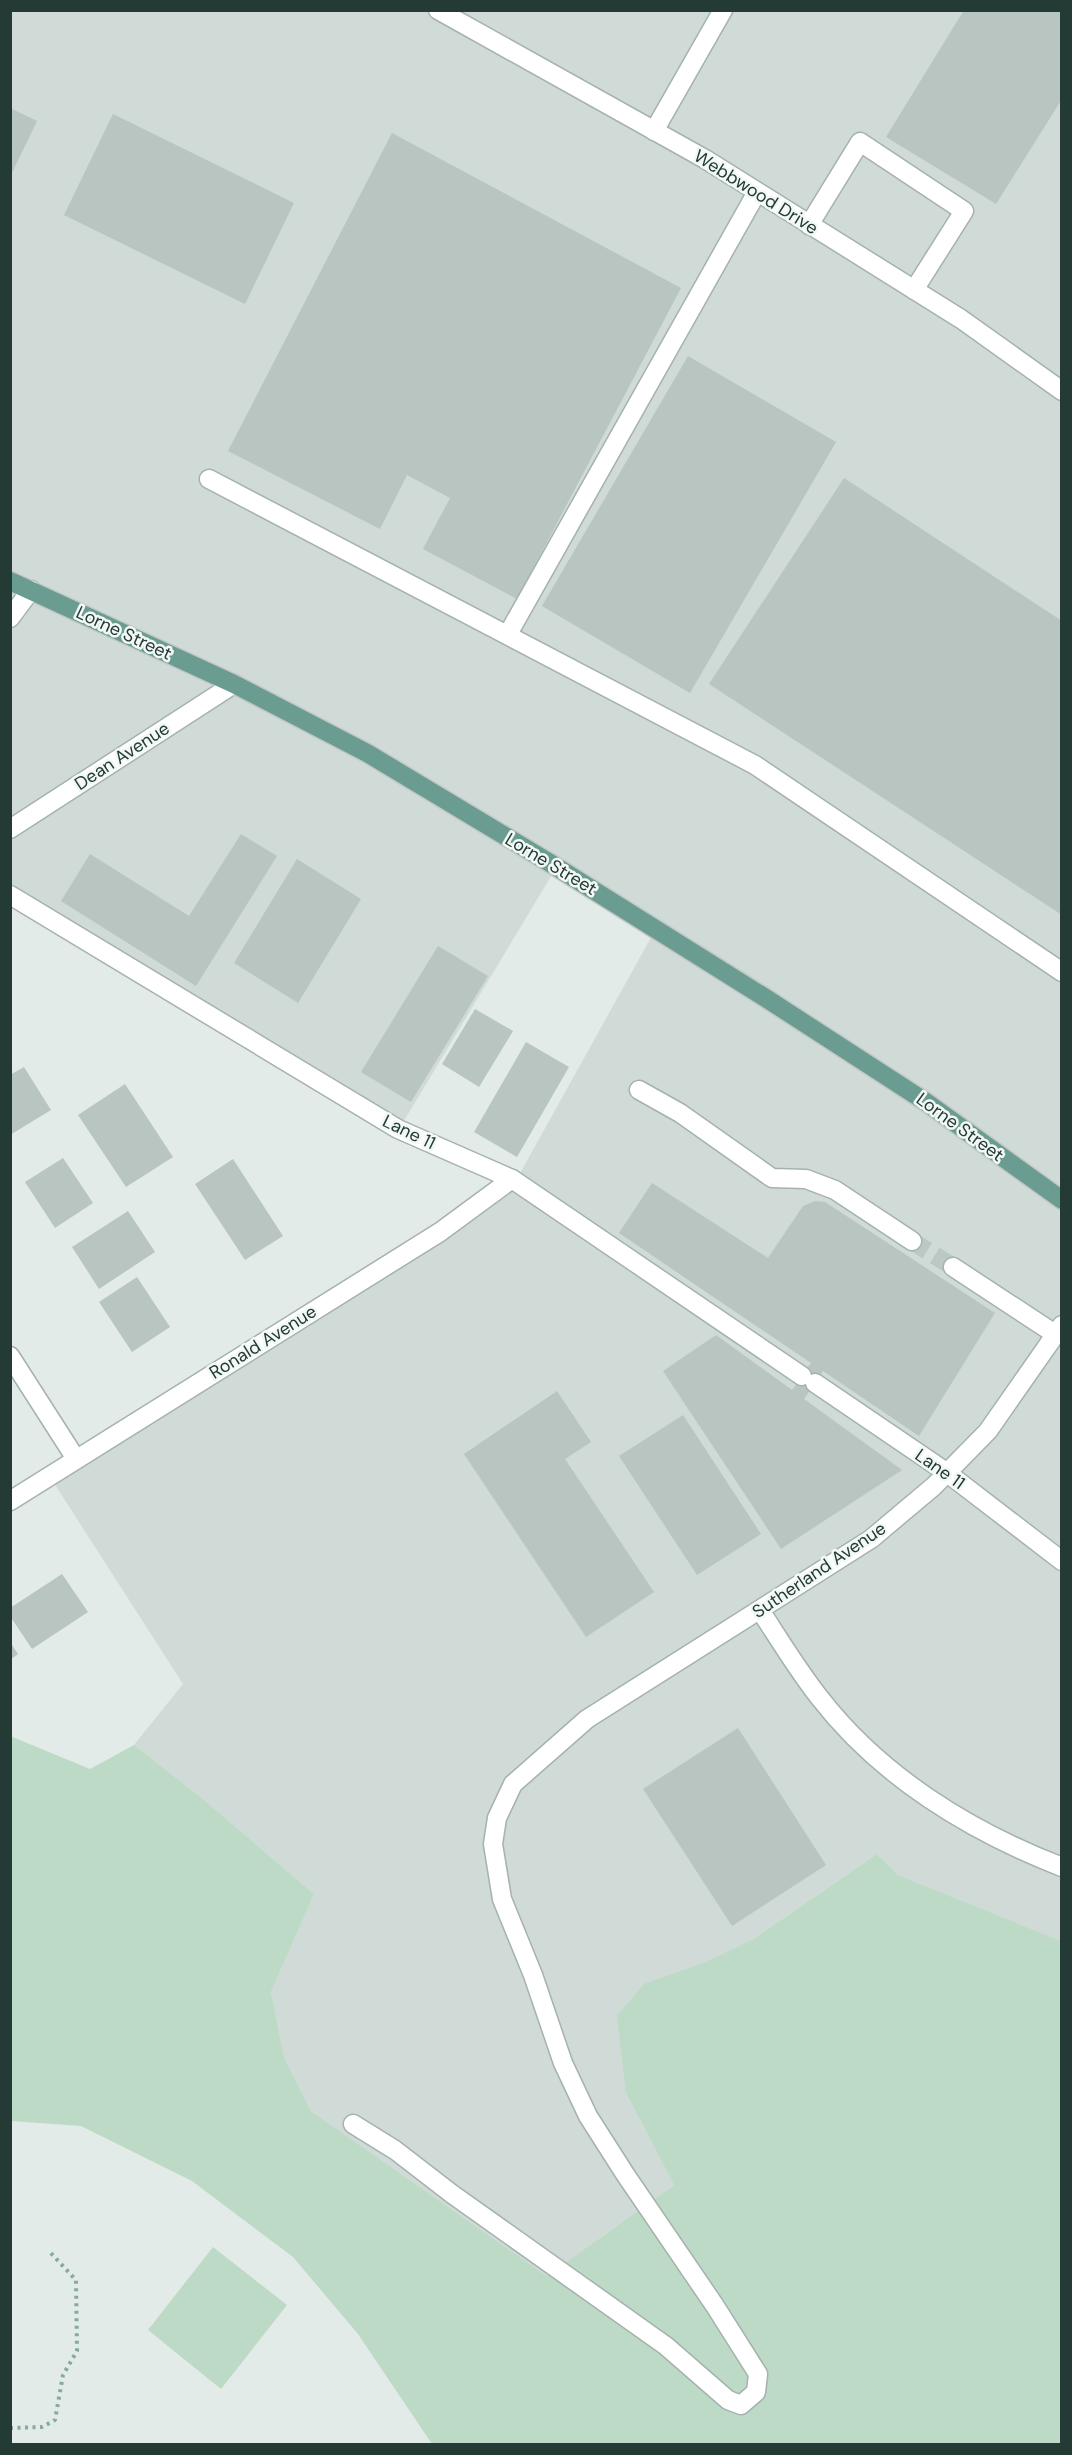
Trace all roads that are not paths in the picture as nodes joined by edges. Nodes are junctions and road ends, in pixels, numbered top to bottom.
1 (438, 10) edge
2 (723, 10) edge
3 (654, 131) junction
4 (757, 192) junction
5 (809, 225) junction
6 (914, 290) junction
7 (1062, 391) edge
8 (209, 479) dead end
9 (10, 581) edge
10 (31, 590) junction
11 (10, 618) edge
12 (508, 634) junction
13 (234, 684) junction
14 (10, 829) edge
15 (10, 895) edge
16 (1062, 972) edge
17 (639, 1090) dead end
18 (512, 1179) junction
19 (1062, 1200) edge
20 (912, 1241) tunnel mouth
21 (953, 1267) tunnel mouth
22 (1058, 1330) edge
23 (10, 1356) edge
24 (76, 1459) junction
25 (946, 1472) junction
26 (10, 1501) edge
27 (1062, 1561) edge
28 (760, 1610) junction
29 (1062, 1867) edge
30 (353, 2124) dead end

1 - 3 street, Webbwood Drive
2 - 3 street
3 - 4 street, Webbwood Drive
4 - 5 street, Webbwood Drive
4 - 12 street
5 - 6 street, Webbwood Drive
5 - 6 street
6 - 7 street, Webbwood Drive
8 - 12 street
9 - 10 main road, Lorne Street
10 - 11 street
10 - 13 main road, Lorne Street
12 - 16 street
13 - 14 street, Dean Avenue
13 - 19 main road, Lorne Street
15 - 18 street, Lane 11
17 - 20 street
18 - 24 street, Ronald Avenue
18 - 25 street, Lane 11
21 - 22 street
22 - 25 street, Sutherland Avenue
23 - 24 street
24 - 26 street, Ronald Avenue
25 - 27 street, Lane 11
25 - 28 street, Sutherland Avenue
28 - 29 street
28 - 30 street, Sutherland Avenue

